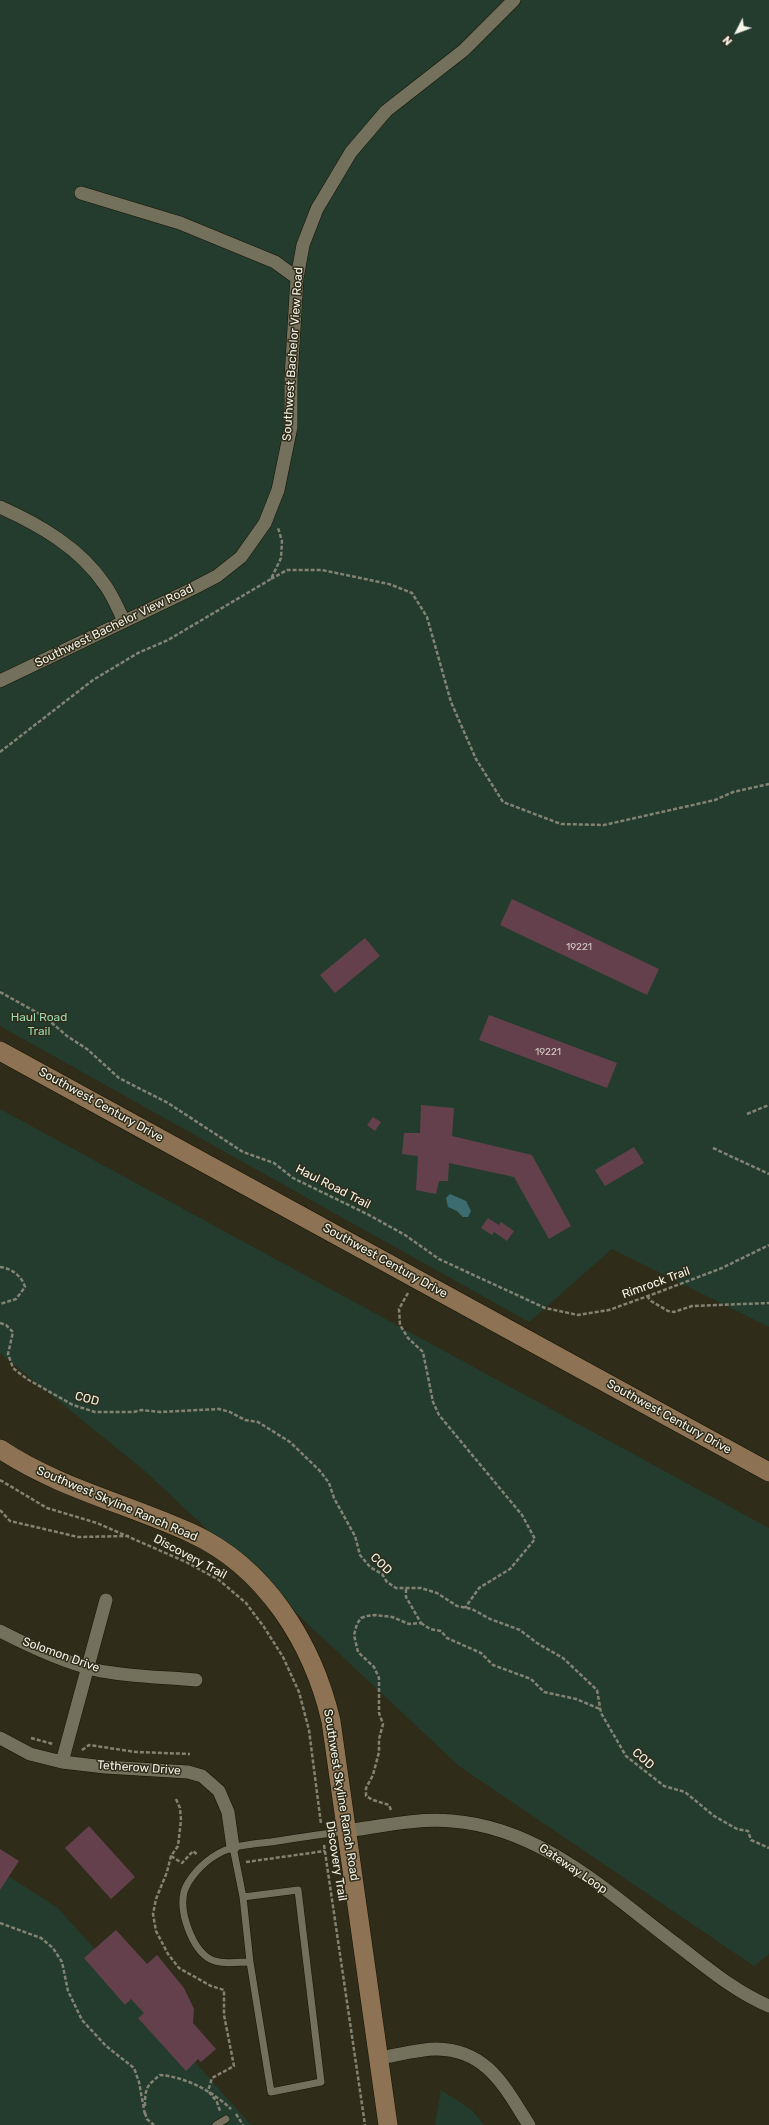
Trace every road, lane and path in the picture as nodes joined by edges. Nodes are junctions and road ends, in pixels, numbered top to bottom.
1 (514, 0) edge
2 (81, 193) dead end
3 (297, 278) junction
4 (0, 506) edge
5 (270, 511) junction
6 (271, 579) junction
7 (124, 621) junction
8 (0, 681) edge
9 (0, 752) edge
10 (769, 784) edge
11 (0, 992) edge
12 (0, 1051) edge
13 (769, 1106) edge
14 (747, 1114) dead end
15 (713, 1148) dead end
16 (769, 1174) edge
17 (769, 1245) edge
18 (0, 1267) edge
19 (416, 1279) junction
20 (647, 1296) junction
21 (769, 1303) edge
22 (0, 1304) edge
23 (545, 1308) joint
24 (0, 1323) edge
25 (0, 1449) edge
26 (769, 1472) edge
27 (0, 1480) edge
28 (0, 1510) edge
29 (130, 1536) junction
30 (406, 1590) junction
31 (106, 1600) dead end
32 (465, 1608) junction
33 (421, 1623) junction
34 (0, 1631) edge
35 (88, 1667) junction
36 (196, 1680) dead end
37 (600, 1709) junction
38 (26, 1736) dead end
39 (0, 1738) edge
40 (66, 1747) junction
41 (190, 1754) dead end
42 (62, 1762) junction
43 (394, 1824) junction
44 (347, 1830) junction
45 (322, 1834) junction
46 (233, 1847) junction
47 (769, 1848) edge
48 (243, 1897) junction
49 (0, 1923) edge
50 (250, 1962) junction
51 (769, 2006) edge
52 (380, 2058) junction
53 (145, 2114) junction
54 (226, 2119) dead end
55 (154, 2125) edge
56 (216, 2125) edge
57 (244, 2125) edge
58 (365, 2125) edge
59 (388, 2125) edge
60 (529, 2125) edge

1 - 3 street, Southwest Bachelor View Road
2 - 3 street
3 - 5 street, Southwest Bachelor View Road
4 - 7 street
5 - 6 path
5 - 7 street, Southwest Bachelor View Road
6 - 9 path
6 - 10 path
7 - 8 street, Southwest Bachelor View Road
11 - 23 path, Haul Road Trail
12 - 19 main road, Southwest Century Drive
13 - 14 path
15 - 16 path
17 - 20 path, Rimrock Trail
18 - 22 path
19 - 26 main road, Southwest Century Drive
19 - 32 path
20 - 21 path
20 - 23 path, Rimrock Trail
24 - 30 path, COD
25 - 44 main road, Southwest Skyline Ranch Road
27 - 29 path, Discovery Trail
28 - 29 path
29 - 45 path, Discovery Trail
30 - 32 path, COD
30 - 33 path
31 - 35 street
32 - 37 path, COD
33 - 37 path
33 - 43 path
34 - 35 street, Solomon Drive
35 - 36 street, Solomon Drive
35 - 40 street
37 - 47 path, COD
38 - 40 path
39 - 42 street, Tetherow Drive
40 - 41 path
40 - 42 street
42 - 46 street, Tetherow Drive
43 - 44 street, Gateway Loop
43 - 51 street, Gateway Loop
44 - 45 lane
44 - 52 main road, Southwest Skyline Ranch Road
45 - 46 lane
45 - 58 path, Discovery Trail
46 - 48 lane
46 - 50 lane
48 - 50 lane
48 - 50 lane
49 - 53 path
52 - 59 main road, Southwest Skyline Ranch Road
52 - 60 street
53 - 55 path
53 - 57 path
54 - 56 lane

